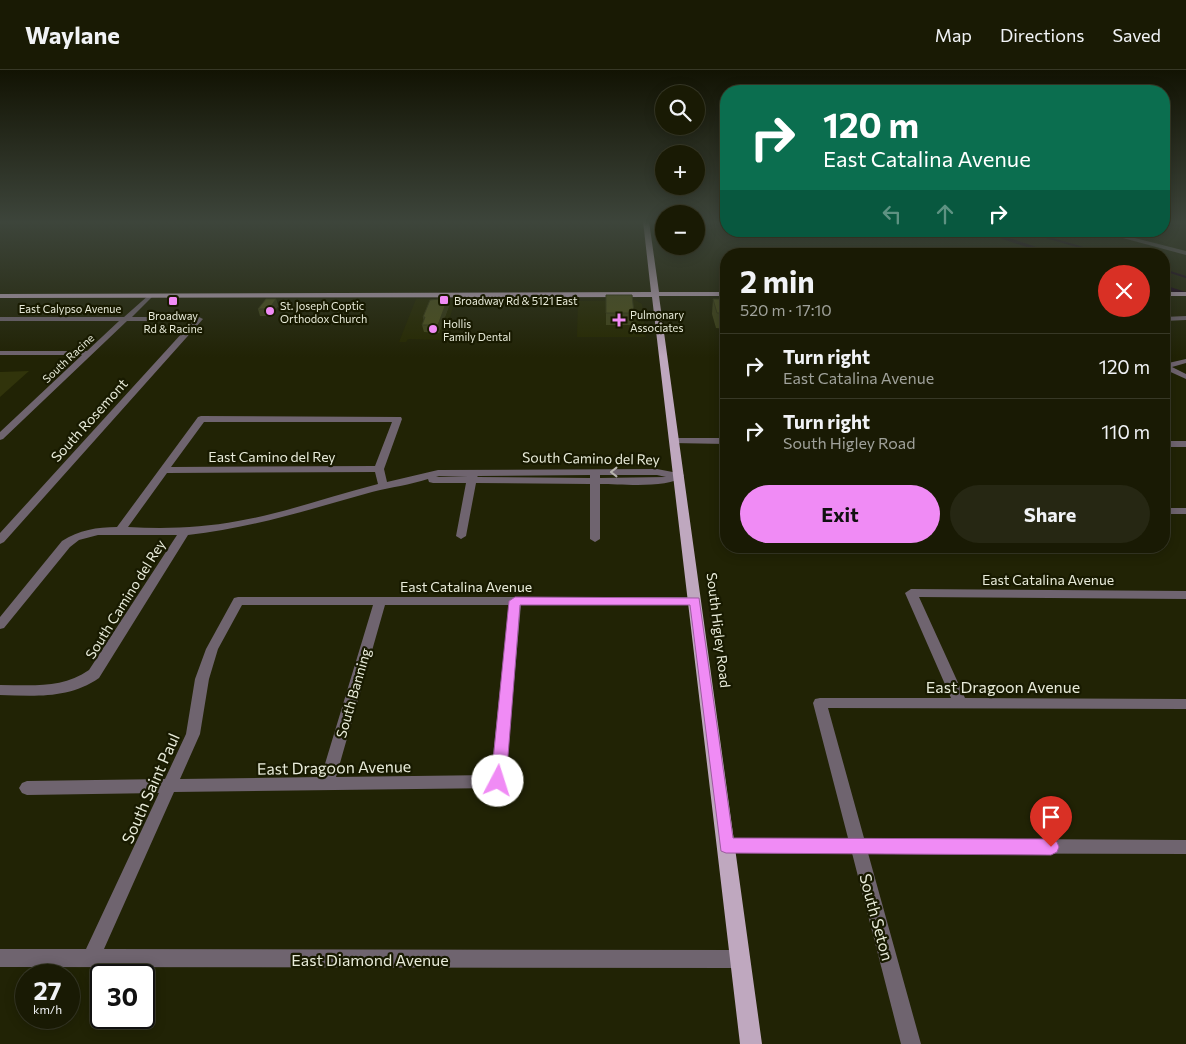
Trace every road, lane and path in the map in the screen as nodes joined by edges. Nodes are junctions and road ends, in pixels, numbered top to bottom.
1 (652, 266) edge
2 (720, 294) edge
3 (1170, 294) edge
4 (1186, 294) edge
5 (656, 295) junction
6 (0, 296) edge
7 (150, 296) junction
8 (1186, 318) edge
9 (0, 319) edge
10 (126, 319) junction
11 (199, 319) joint
12 (1170, 319) edge
13 (0, 353) edge
14 (90, 353) junction
15 (1186, 361) edge
16 (1170, 365) edge
17 (1170, 369) edge
18 (1186, 377) edge
19 (0, 437) edge
20 (675, 441) junction
21 (720, 441) edge
22 (1170, 444) edge
23 (1186, 444) edge
24 (379, 469) junction
25 (164, 470) junction
26 (472, 476) junction
27 (680, 476) junction
28 (595, 477) junction
29 (383, 485) junction
30 (1170, 511) edge
31 (1186, 511) edge
32 (119, 532) junction
33 (184, 533) junction
34 (461, 536) dead end
35 (0, 540) edge
36 (595, 540) dead end
37 (1186, 594) edge
38 (238, 601) joint
39 (380, 601) junction
40 (515, 601) junction
41 (695, 601) junction
42 (0, 625) edge
43 (0, 690) edge
44 (820, 703) joint
45 (960, 704) junction
46 (1186, 704) edge
47 (326, 784) junction
48 (170, 787) junction
49 (27, 788) dead end
50 (726, 846) junction
51 (858, 847) junction
52 (1186, 847) edge
53 (0, 958) edge
54 (91, 958) junction
55 (740, 959) junction
56 (751, 1044) edge
57 (911, 1044) edge

1 - 5 main road, South Higley Road
2 - 5 main road
3 - 4 main road
5 - 7 main road
5 - 20 main road, South Higley Road
6 - 7 main road
7 - 10 street, South Racine
8 - 12 street
9 - 10 street, East Calypso Avenue
10 - 11 street, East Calypso Avenue
10 - 14 street, South Racine
11 - 35 street, South Rosemont
13 - 14 street
14 - 19 street, South Racine
15 - 16 street
17 - 18 street
20 - 21 street
20 - 27 main road, South Higley Road
22 - 23 street
24 - 25 street, East Camino del Rey
24 - 25 street
24 - 29 street
25 - 32 street
26 - 28 street, South Camino del Rey
26 - 29 street, South Camino del Rey
26 - 34 street
27 - 28 street, South Camino del Rey
27 - 41 main road, South Higley Road
28 - 36 street
29 - 33 street, South Camino del Rey
30 - 31 street
32 - 33 street, South Camino del Rey
32 - 42 street, South Camino del Rey
33 - 43 street, South Camino del Rey
37 - 45 street, East Catalina Avenue
38 - 39 street, East Catalina Avenue
38 - 48 street, South Saint Paul
39 - 40 street, East Catalina Avenue
39 - 47 street, South Banning
40 - 41 street, East Catalina Avenue
40 - 47 street, East Dragoon Avenue
41 - 50 main road, South Higley Road
44 - 45 street, East Dragoon Avenue
44 - 51 street, South Seton
45 - 46 street, East Dragoon Avenue
47 - 48 street, East Dragoon Avenue
48 - 49 street, East Dragoon Avenue
48 - 54 street, South Saint Paul
50 - 51 street
50 - 55 main road, South Higley Road
51 - 52 street
51 - 57 street, South Seton
53 - 54 street, East Diamond Avenue
54 - 55 street, East Diamond Avenue
55 - 56 main road, South Higley Road

